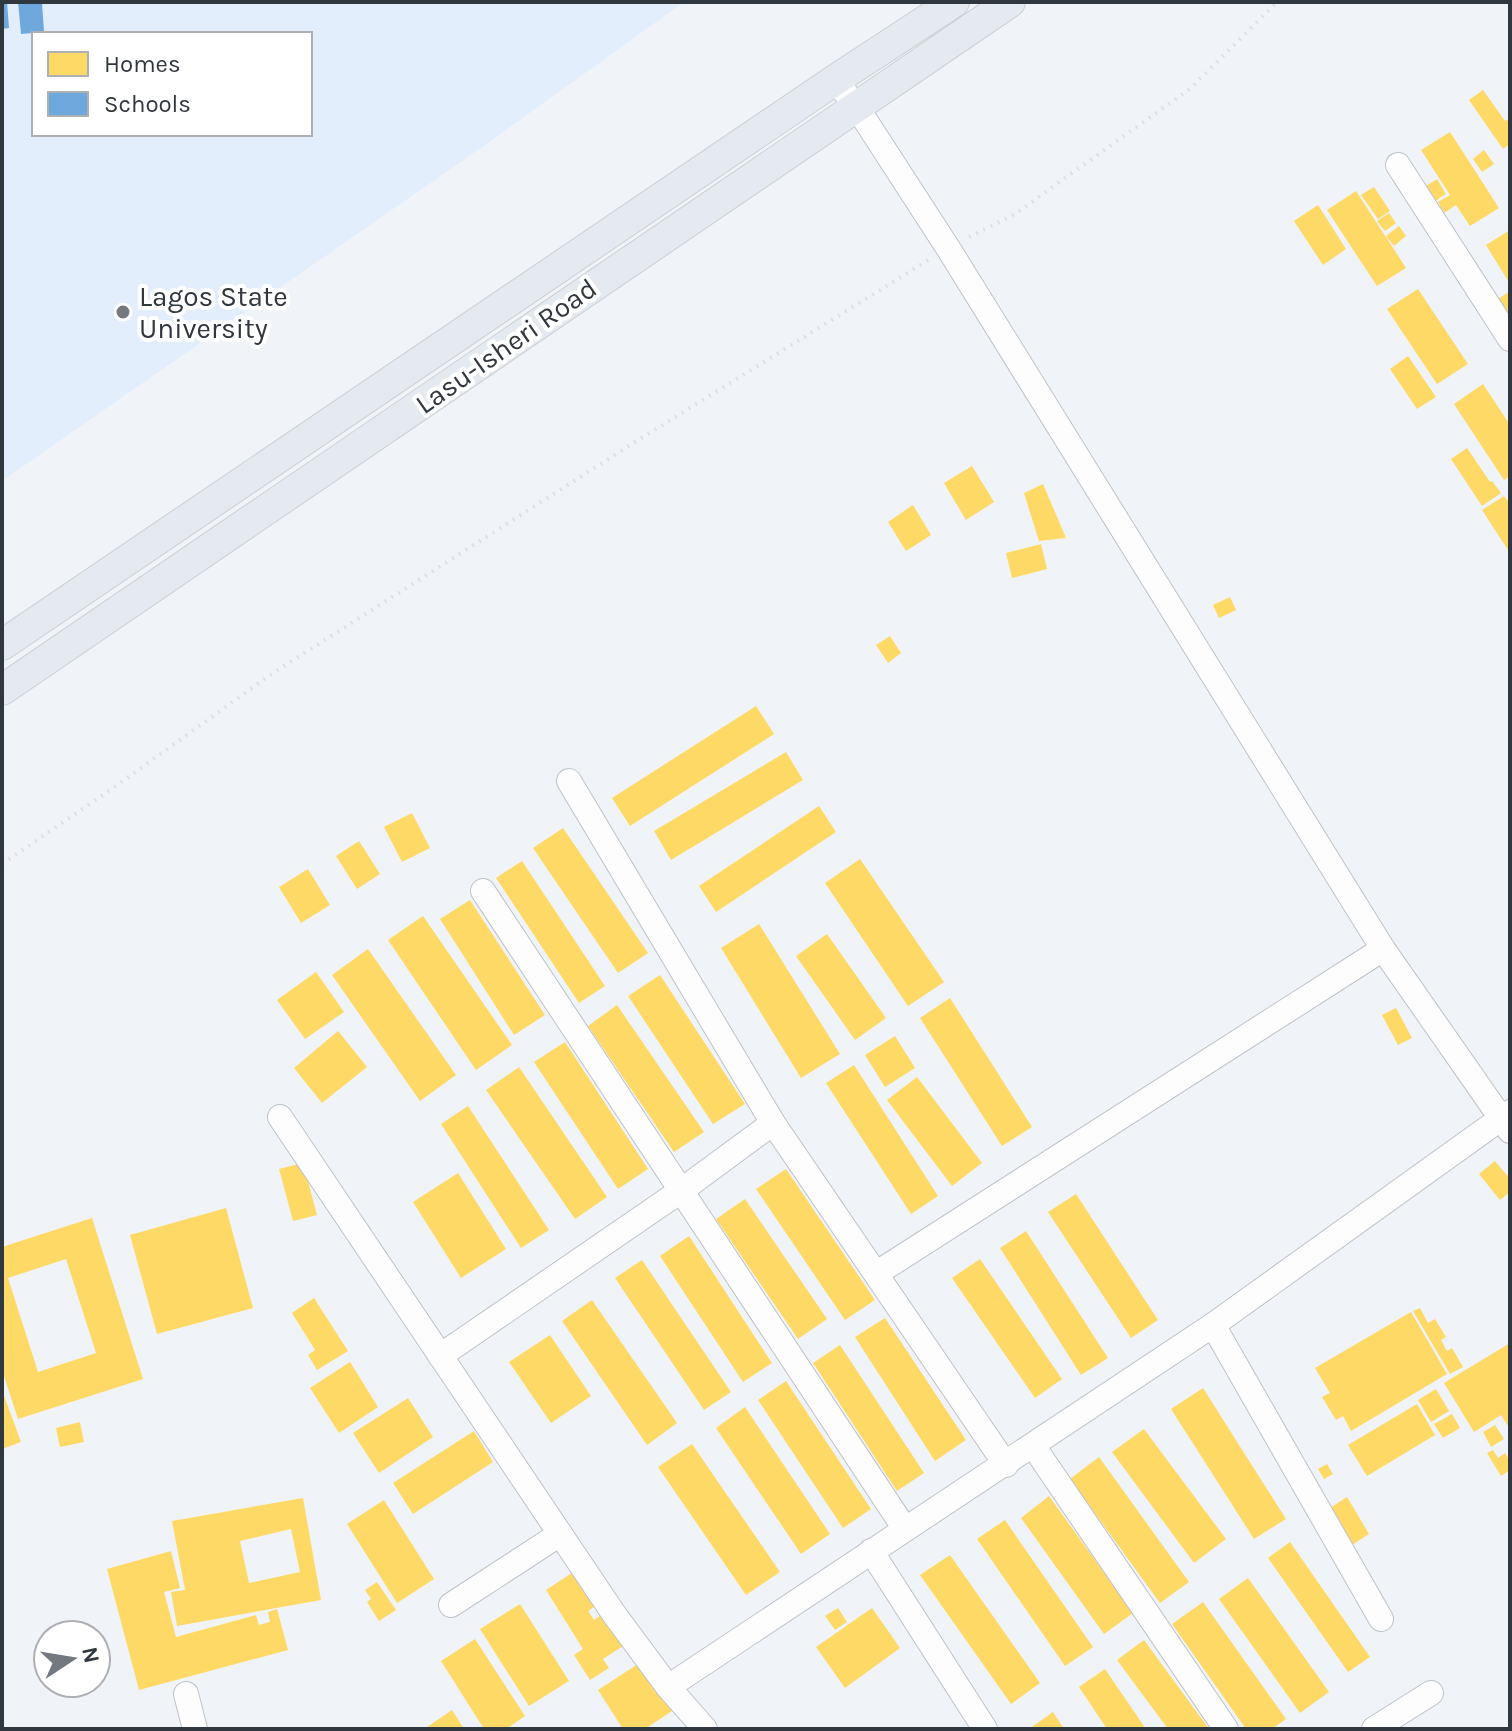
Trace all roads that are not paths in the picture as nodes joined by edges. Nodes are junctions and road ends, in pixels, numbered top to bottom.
1 (954, 2) edge
2 (1010, 2) edge
3 (835, 80) junction
4 (856, 106) junction
5 (1398, 165) dead end
6 (1510, 339) edge
7 (2, 645) edge
8 (2, 690) edge
9 (569, 781) dead end
10 (483, 891) dead end
11 (1383, 949) junction
12 (280, 1117) dead end
13 (1507, 1120) edge
14 (773, 1123) junction
15 (682, 1190) junction
16 (877, 1273) junction
17 (1213, 1325) junction
18 (440, 1356) junction
19 (1034, 1447) junction
20 (1006, 1465) junction
21 (905, 1529) junction
22 (560, 1534) junction
23 (871, 1551) junction
24 (451, 1605) dead end
25 (1381, 1619) dead end
26 (668, 1687) junction
27 (1431, 1693) dead end
28 (186, 1694) dead end
29 (195, 1729) edge
30 (705, 1729) edge
31 (985, 1729) edge
32 (1226, 1729) edge
33 (1374, 1729) edge

1 - 3 main road, Lasu-Isheri Road
2 - 4 main road, Lasu-Isheri Road
3 - 4 street
3 - 7 main road, Lasu-Isheri Road
4 - 8 main road, Lasu-Isheri Road
4 - 11 street
5 - 6 street
9 - 14 street
10 - 15 street
11 - 13 street
11 - 16 street
12 - 18 street
13 - 17 street
14 - 15 street
14 - 16 street
15 - 18 street
15 - 21 street
16 - 20 street
17 - 19 street
17 - 25 street
18 - 22 street
19 - 20 street
19 - 32 street
20 - 21 street
21 - 23 street
22 - 24 street
22 - 26 street
23 - 26 street
23 - 31 street
26 - 30 street
27 - 33 street
28 - 29 street

